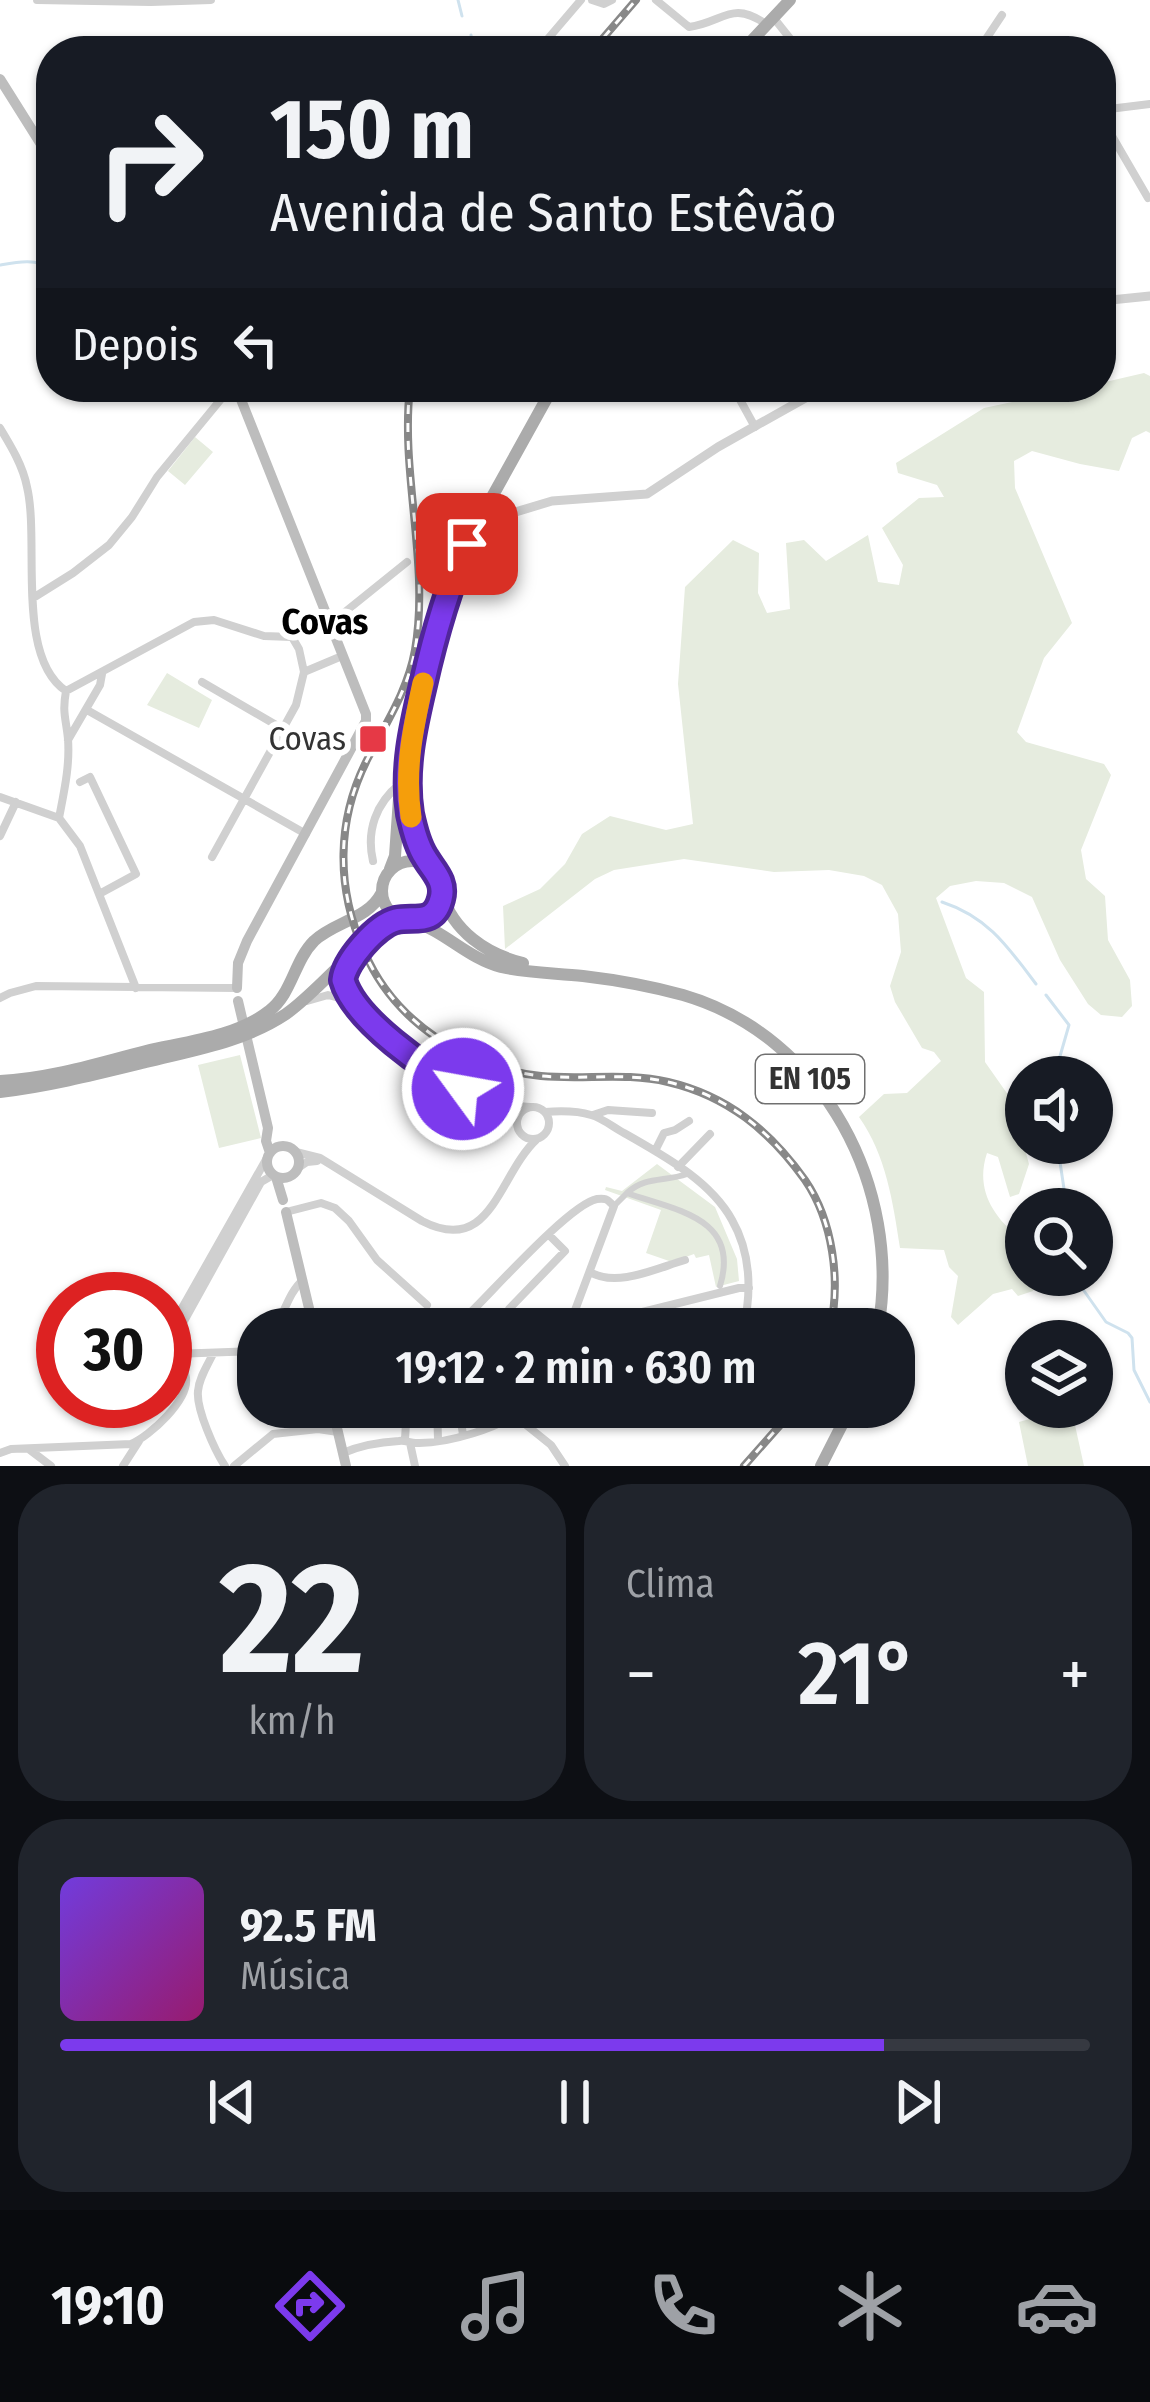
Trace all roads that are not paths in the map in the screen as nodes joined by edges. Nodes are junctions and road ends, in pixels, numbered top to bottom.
1 (38, 0) edge
2 (211, 0) edge
3 (580, 0) edge
4 (592, 0) edge
5 (612, 0) edge
6 (656, 0) edge
7 (790, 0) edge
8 (743, 6) edge
9 (1002, 15) dead end
10 (769, 20) junction
11 (550, 36) edge
12 (755, 36) edge
13 (785, 36) edge
14 (988, 36) edge
15 (0, 79) edge
16 (1150, 104) edge
17 (1116, 110) edge
18 (36, 136) edge
19 (1116, 140) edge
20 (1148, 198) edge
21 (1150, 296) edge
22 (1116, 299) edge
23 (220, 402) edge
24 (239, 402) edge
25 (545, 402) edge
26 (741, 402) edge
27 (800, 402) edge
28 (0, 428) edge
29 (756, 428) junction
30 (482, 514) junction
31 (407, 562) dead end
32 (33, 598) junction
33 (329, 622) junction
34 (292, 637) junction
35 (342, 656) junction
36 (103, 672) junction
37 (304, 672) junction
38 (202, 682) dead end
39 (66, 691) junction
40 (87, 710) junction
41 (284, 729) junction
42 (410, 739) junction
43 (68, 740) junction
44 (80, 782) dead end
45 (400, 784) junction
46 (0, 796) edge
47 (244, 799) junction
48 (16, 802) junction
49 (59, 818) junction
50 (306, 834) junction
51 (0, 836) edge
52 (212, 856) dead end
53 (373, 861) dead end
54 (390, 869) junction
55 (434, 869) junction
56 (101, 893) junction
57 (381, 894) junction
58 (442, 894) junction
59 (406, 920) junction
60 (350, 958) junction
61 (570, 975) junction
62 (136, 988) junction
63 (237, 994) junction
64 (0, 998) edge
65 (298, 1005) junction
66 (356, 1005) junction
67 (0, 1081) edge
68 (0, 1092) edge
69 (500, 1104) junction
70 (531, 1107) junction
71 (545, 1112) junction
72 (652, 1113) dead end
73 (568, 1114) junction
74 (593, 1115) junction
75 (688, 1121) dead end
76 (516, 1123) junction
77 (549, 1126) junction
78 (710, 1133) dead end
79 (522, 1135) junction
80 (537, 1139) junction
81 (655, 1150) junction
82 (273, 1151) junction
83 (296, 1152) junction
84 (516, 1164) junction
85 (678, 1167) junction
86 (298, 1168) junction
87 (335, 1168) junction
88 (687, 1174) junction
89 (279, 1176) junction
90 (627, 1193) junction
91 (285, 1206) junction
92 (614, 1206) junction
93 (549, 1235) junction
94 (685, 1260) dead end
95 (590, 1272) junction
96 (302, 1280) junction
97 (720, 1286) dead end
98 (749, 1288) junction
99 (192, 1291) edge
100 (192, 1304) edge
101 (427, 1305) dead end
102 (286, 1308) edge
103 (309, 1308) edge
104 (475, 1308) edge
105 (510, 1308) edge
106 (576, 1308) edge
107 (656, 1308) edge
108 (746, 1308) edge
109 (880, 1308) edge
110 (237, 1353) edge
111 (192, 1354) edge
112 (213, 1354) junction
113 (192, 1397) edge
114 (197, 1399) junction
115 (151, 1428) edge
116 (337, 1428) edge
117 (407, 1428) edge
118 (438, 1428) edge
119 (462, 1428) edge
120 (487, 1428) edge
121 (530, 1428) edge
122 (840, 1428) edge
123 (318, 1429) joint
124 (338, 1432) junction
125 (463, 1435) junction
126 (438, 1439) junction
127 (140, 1440) junction
128 (407, 1441) junction
129 (122, 1445) junction
130 (29, 1449) junction
131 (0, 1453) edge
132 (344, 1460) edge
133 (124, 1462) edge
134 (51, 1466) edge
135 (229, 1466) edge
136 (415, 1466) edge
137 (565, 1466) edge
138 (821, 1466) edge

1 - 2 street
3 - 11 street
4 - 5 street
6 - 8 street
7 - 10 main road
8 - 10 street
9 - 14 street
10 - 12 main road
10 - 13 street
15 - 18 main road
16 - 17 street
19 - 20 street
21 - 22 street
23 - 32 street
24 - 33 main road
25 - 30 main road, EN 105
26 - 29 street
27 - 29 street
28 - 32 street
29 - 30 street
30 - 42 main road, EN 105
31 - 33 street
32 - 39 street
33 - 34 street
33 - 35 main road
34 - 36 street
34 - 37 street
35 - 37 street
35 - 50 main road
36 - 39 street
36 - 40 street
37 - 41 street
38 - 41 street
39 - 43 street
40 - 43 street
40 - 47 street
41 - 47 street
42 - 45 main road, EN 105
42 - 55 main road, EN 105
43 - 49 street
44 - 56 street
45 - 53 street
45 - 54 main road, EN 105
46 - 48 street
47 - 50 street
47 - 52 street
48 - 49 street
48 - 51 street
49 - 56 street
50 - 63 main road
54 - 55 main road
54 - 57 main road, EN 105
55 - 58 main road, EN 105
56 - 62 street
57 - 59 main road, EN 105
57 - 67 main road
58 - 59 main road
58 - 61 main road, EN 105
59 - 60 main road
59 - 61 main road, EN 105
60 - 65 main road
60 - 66 street
61 - 109 main road, EN 105
62 - 63 street
62 - 64 street
63 - 82 main road
65 - 66 street
65 - 68 main road
66 - 69 street
69 - 70 street
69 - 76 street
70 - 71 street
70 - 76 street
71 - 73 street
71 - 77 street
72 - 74 street
73 - 74 street
73 - 77 street
74 - 81 street
75 - 81 street
76 - 79 street
77 - 80 street
78 - 85 street
79 - 80 street
79 - 84 street
80 - 84 street
81 - 85 street
82 - 83 main road
82 - 89 main road
82 - 99 street
83 - 86 main road
83 - 87 street
84 - 87 street
85 - 88 street
86 - 87 street
86 - 89 main road
88 - 90 street
88 - 98 street
89 - 91 main road
89 - 100 street
90 - 92 street
90 - 97 street
91 - 96 main road
91 - 101 street
92 - 93 street
92 - 95 street
93 - 104 street
93 - 105 street
94 - 95 street
95 - 106 street
96 - 102 street
96 - 103 main road
98 - 107 street
98 - 108 street
110 - 112 street
111 - 112 street
112 - 114 street
113 - 114 street
114 - 135 street
115 - 127 street
116 - 124 main road
117 - 128 street
118 - 126 street
119 - 125 street
120 - 125 street
121 - 137 street
122 - 138 main road
123 - 124 street
123 - 135 street
124 - 132 main road
125 - 126 street
126 - 128 street
127 - 129 street
127 - 133 street
128 - 132 street
128 - 136 street
129 - 130 street
129 - 133 street
130 - 131 street
130 - 134 street

